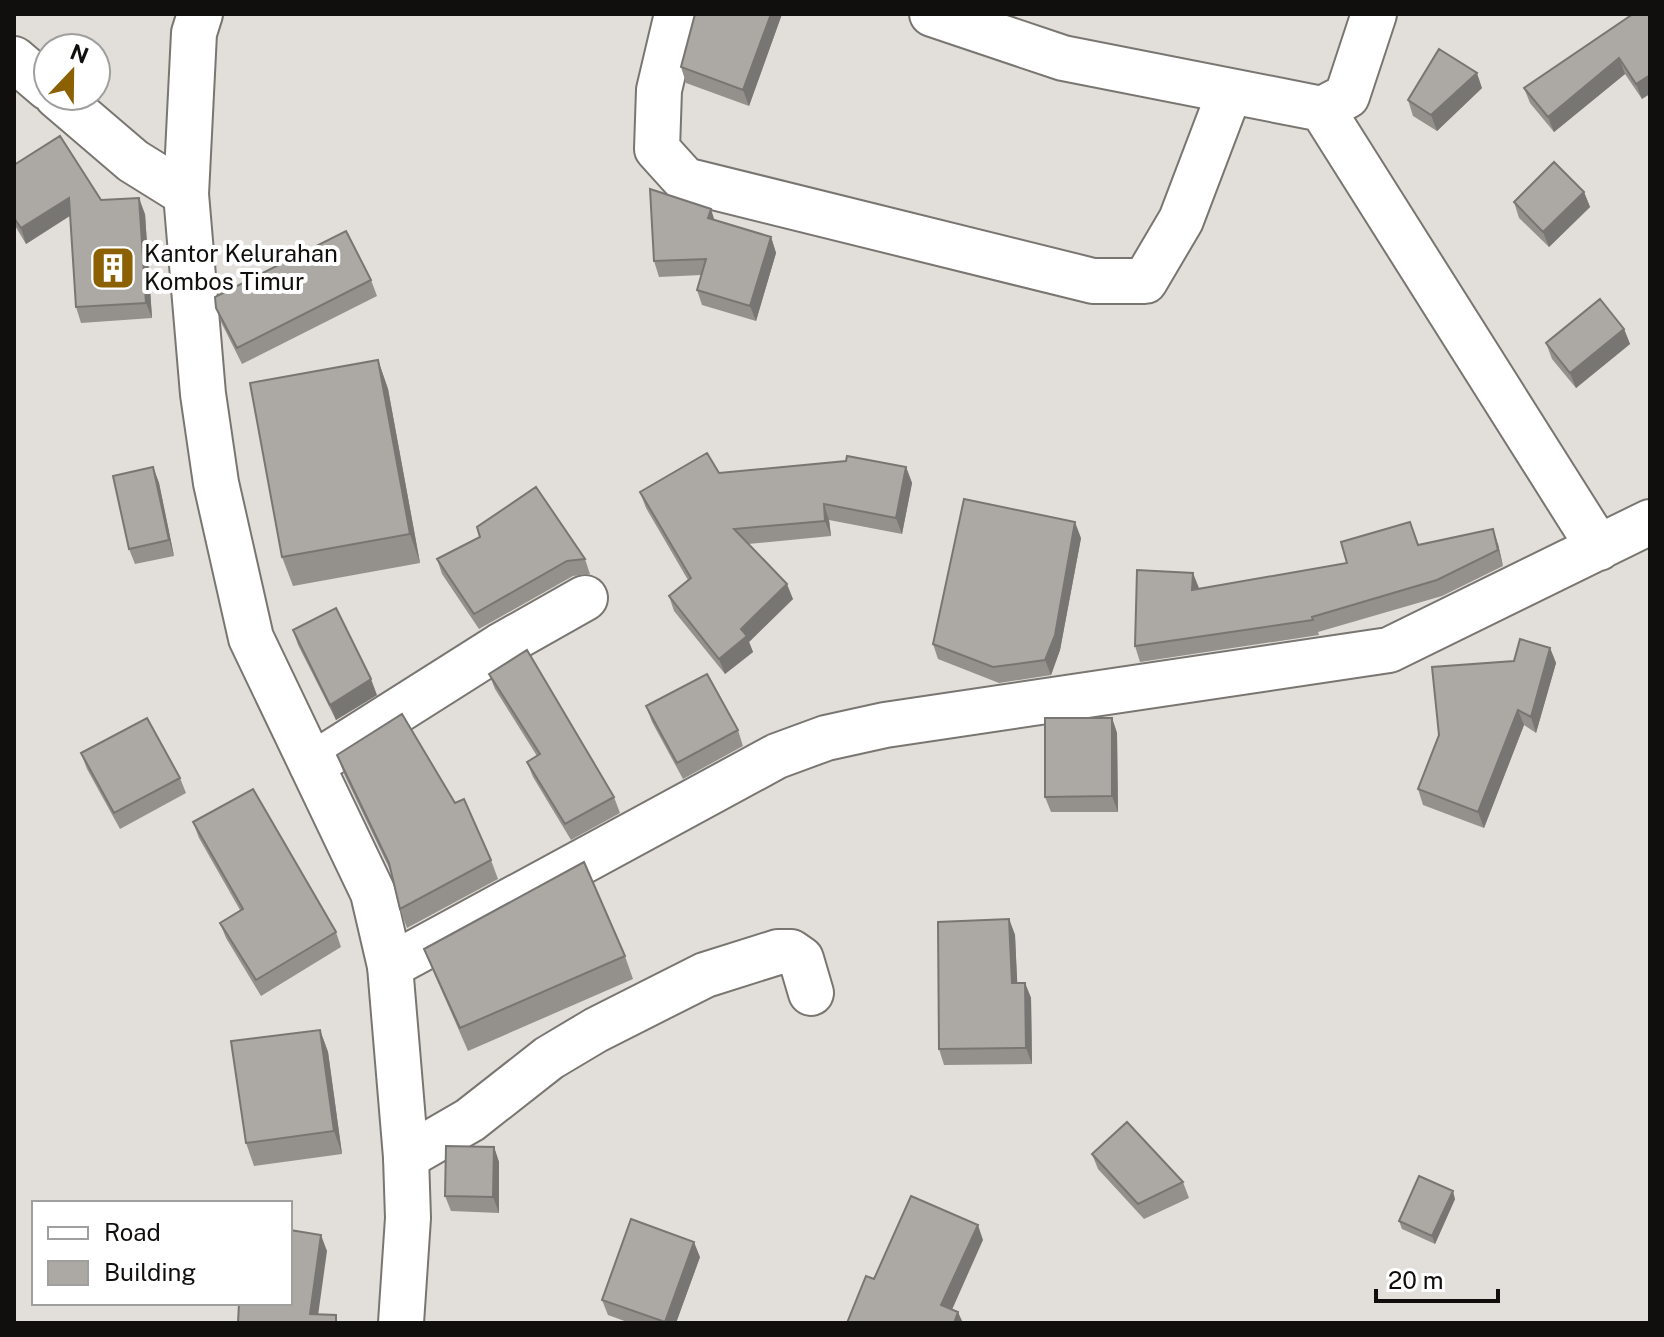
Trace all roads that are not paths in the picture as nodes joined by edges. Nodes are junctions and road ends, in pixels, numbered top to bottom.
1 (200, 14) edge
2 (677, 14) edge
3 (932, 14) edge
4 (1374, 14) edge
5 (14, 59) edge
6 (32, 74) edge
7 (1230, 91) junction
8 (1322, 109) junction
9 (76, 112) edge
10 (186, 194) junction
11 (1650, 522) edge
12 (1599, 548) junction
13 (585, 598) dead end
14 (312, 765) junction
15 (390, 966) junction
16 (811, 993) dead end
17 (406, 1157) junction
18 (401, 1323) edge

1 - 10 street
2 - 7 street
3 - 7 street
4 - 8 street
5 - 6 street
7 - 8 street
8 - 12 street
9 - 10 street
10 - 14 street
11 - 12 street
12 - 15 street
13 - 14 street
14 - 15 street
15 - 17 street
16 - 17 street
17 - 18 street

